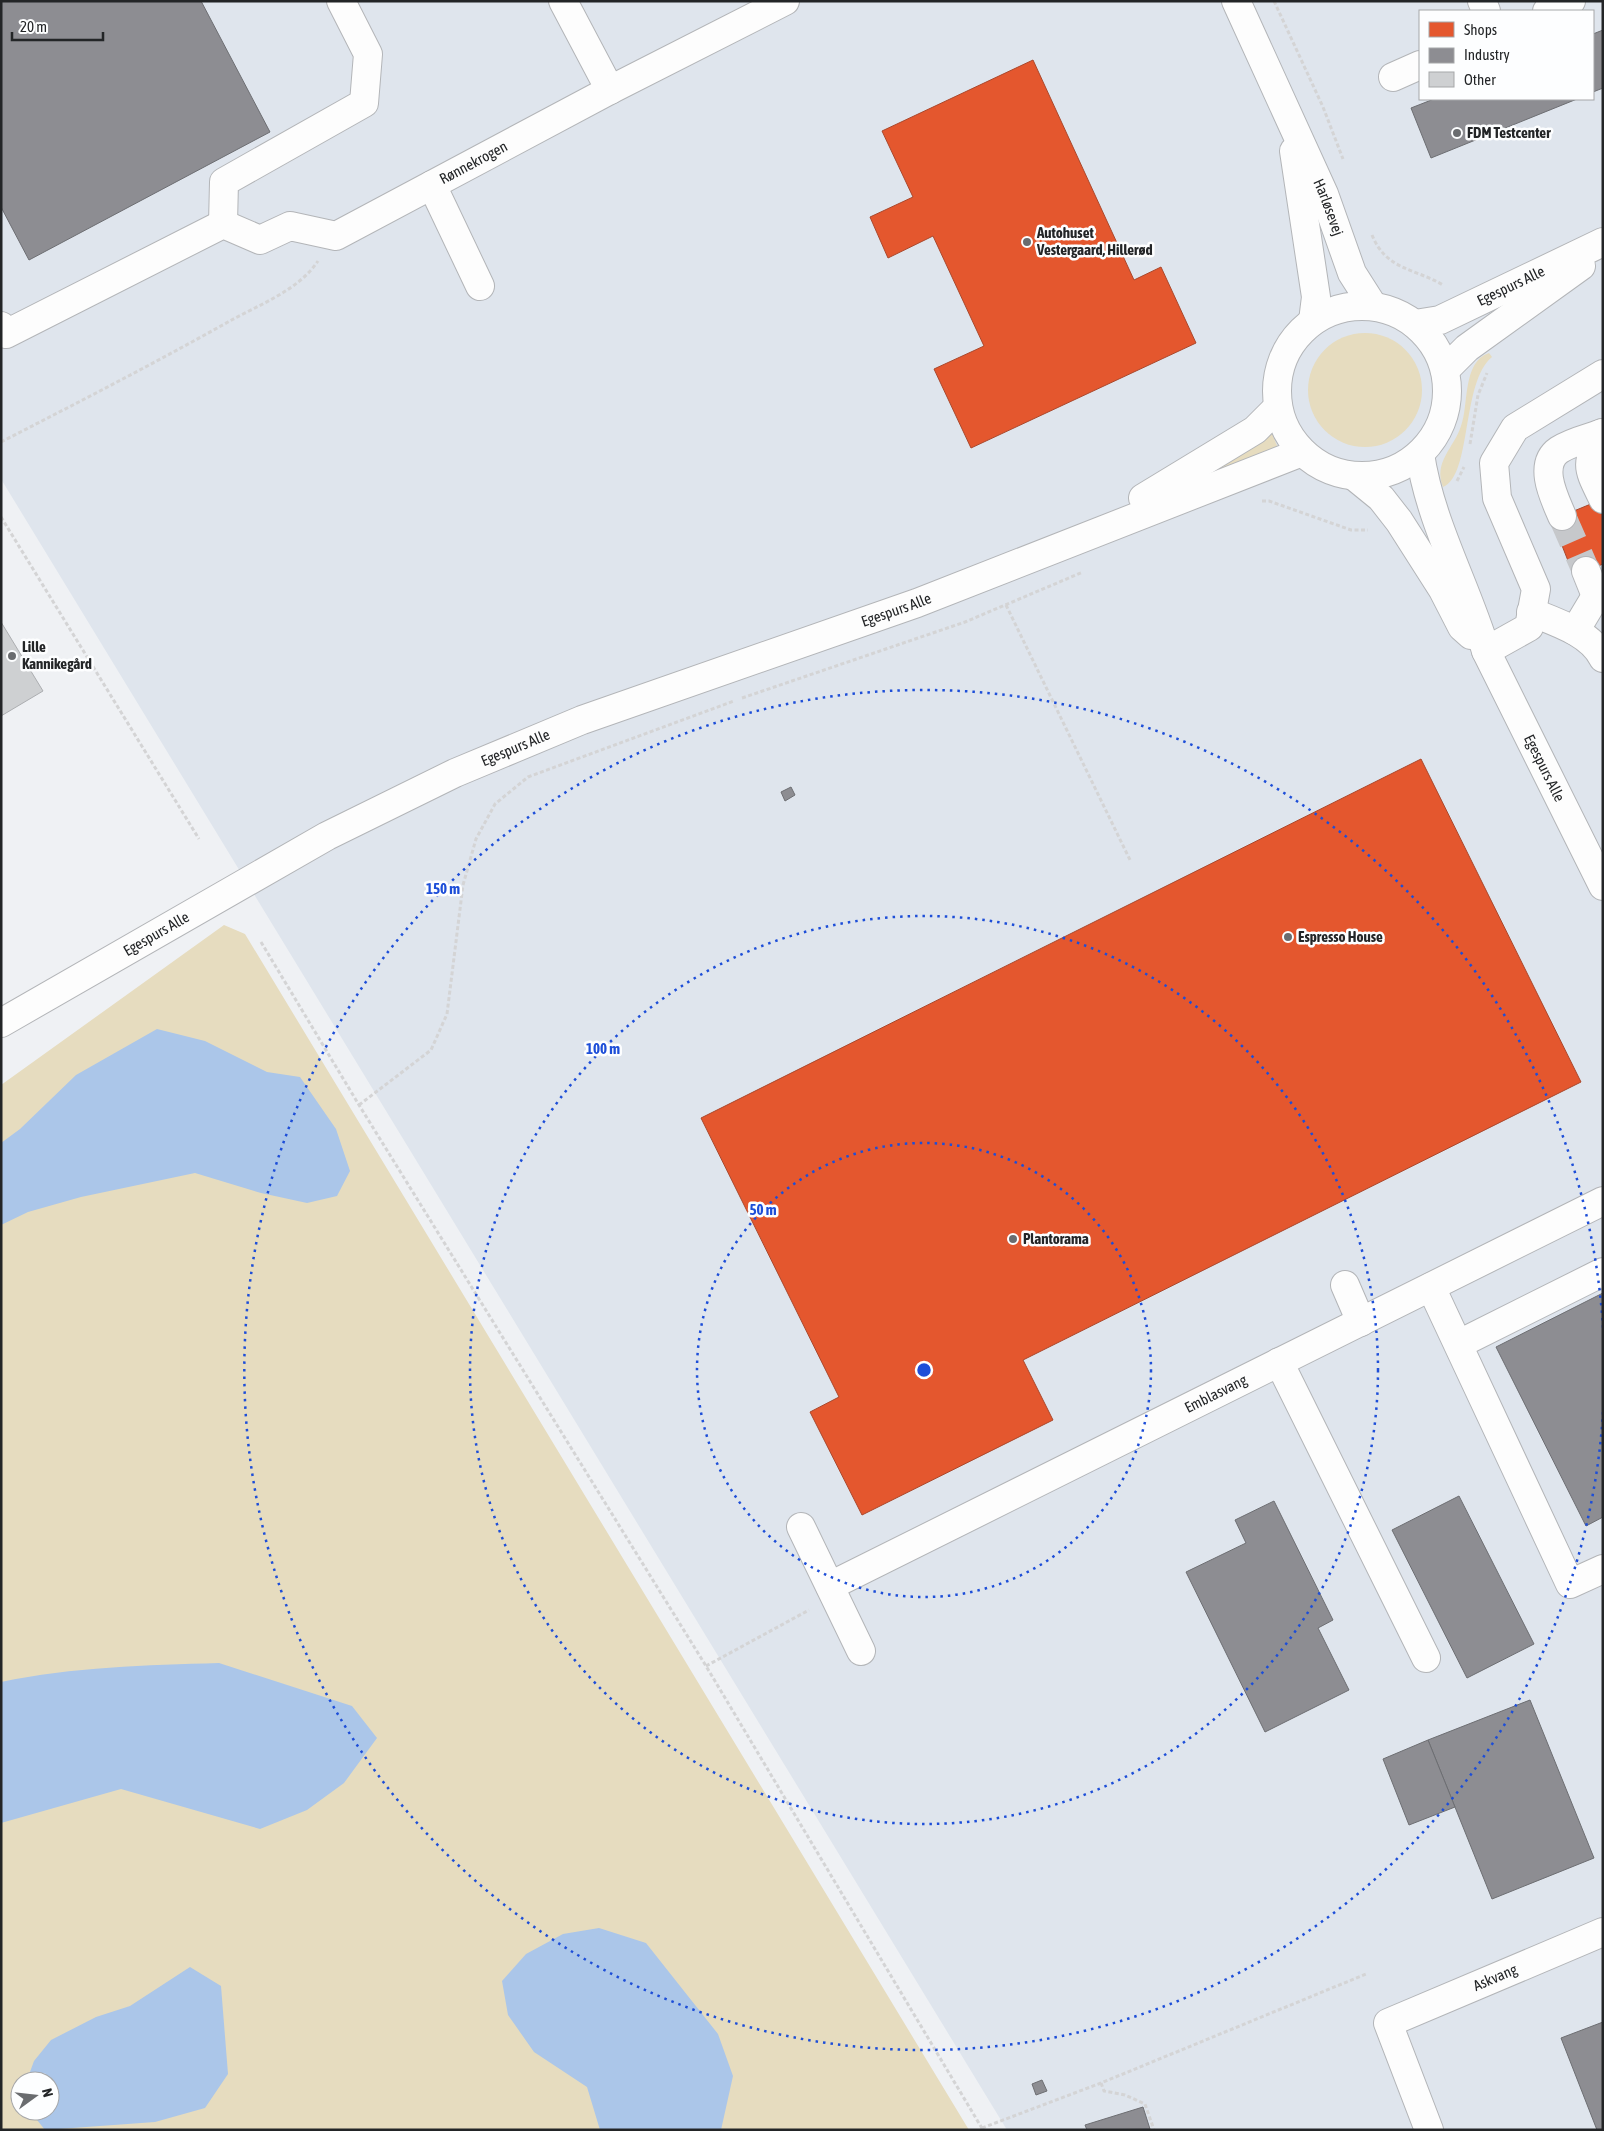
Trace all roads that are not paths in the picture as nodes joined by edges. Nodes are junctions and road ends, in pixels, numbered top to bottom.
1 (341, 1) edge
2 (563, 1) edge
3 (1236, 1) edge
4 (1571, 1) edge
5 (769, 5) edge
6 (1550, 10) edge
7 (1419, 66) edge
8 (1393, 77) dead end
9 (610, 90) junction
10 (1285, 108) junction
11 (432, 185) junction
12 (223, 224) junction
13 (1603, 242) edge
14 (1603, 250) edge
15 (480, 286) dead end
16 (1373, 306) junction
17 (1313, 321) junction
18 (1416, 324) junction
19 (1, 326) edge
20 (1445, 370) junction
21 (1603, 374) edge
22 (1278, 407) junction
23 (1602, 433) edge
24 (1302, 452) junction
25 (1420, 454) junction
26 (1354, 476) junction
27 (1603, 498) edge
28 (1562, 516) tunnel mouth
29 (1062, 545) junction
30 (1586, 571) tunnel mouth
31 (1599, 595) edge
32 (1531, 612) junction
33 (1575, 631) junction
34 (1486, 650) junction
35 (1603, 658) edge
36 (1593, 844) edge
37 (1603, 886) edge
38 (1, 1023) edge
39 (1603, 1201) edge
40 (1603, 1272) edge
41 (1344, 1285) dead end
42 (1431, 1287) junction
43 (1361, 1322) junction
44 (1459, 1344) junction
45 (1279, 1362) junction
46 (801, 1527) dead end
47 (1603, 1569) edge
48 (830, 1586) junction
49 (861, 1651) dead end
50 (1426, 1658) dead end
51 (1603, 1932) edge
52 (1429, 2130) edge

1 - 12 street
2 - 9 street
3 - 10 street, Harløsevej
4 - 6 street
5 - 9 street, Rønnekrogen
7 - 8 street
9 - 11 street, Rønnekrogen
10 - 16 street, Harløsevej
10 - 17 street, Harløsevej
11 - 12 street, Rønnekrogen
11 - 15 street
12 - 19 street
13 - 18 street, Egespurs Alle
14 - 20 street, Egespurs Alle
16 - 17 street
16 - 18 street
17 - 22 street
18 - 20 street
20 - 25 street
21 - 32 street
22 - 24 street
22 - 29 street, Egespurs Alle
23 - 27 street
23 - 28 street
24 - 26 street
24 - 29 street, Egespurs Alle
25 - 26 street
25 - 34 street, Egespurs Alle
26 - 34 street, Egespurs Alle
29 - 38 street, Egespurs Alle
30 - 31 street
31 - 33 street
32 - 33 street
32 - 34 street
33 - 35 street
34 - 36 street, Egespurs Alle
36 - 37 street, Egespurs Alle
39 - 42 street, Emblasvang
40 - 44 street
41 - 43 street
42 - 43 street, Emblasvang
42 - 44 street
43 - 45 street, Emblasvang
44 - 47 street
45 - 48 street, Emblasvang
45 - 50 street
46 - 48 street
48 - 49 street
51 - 52 street, Askvang

